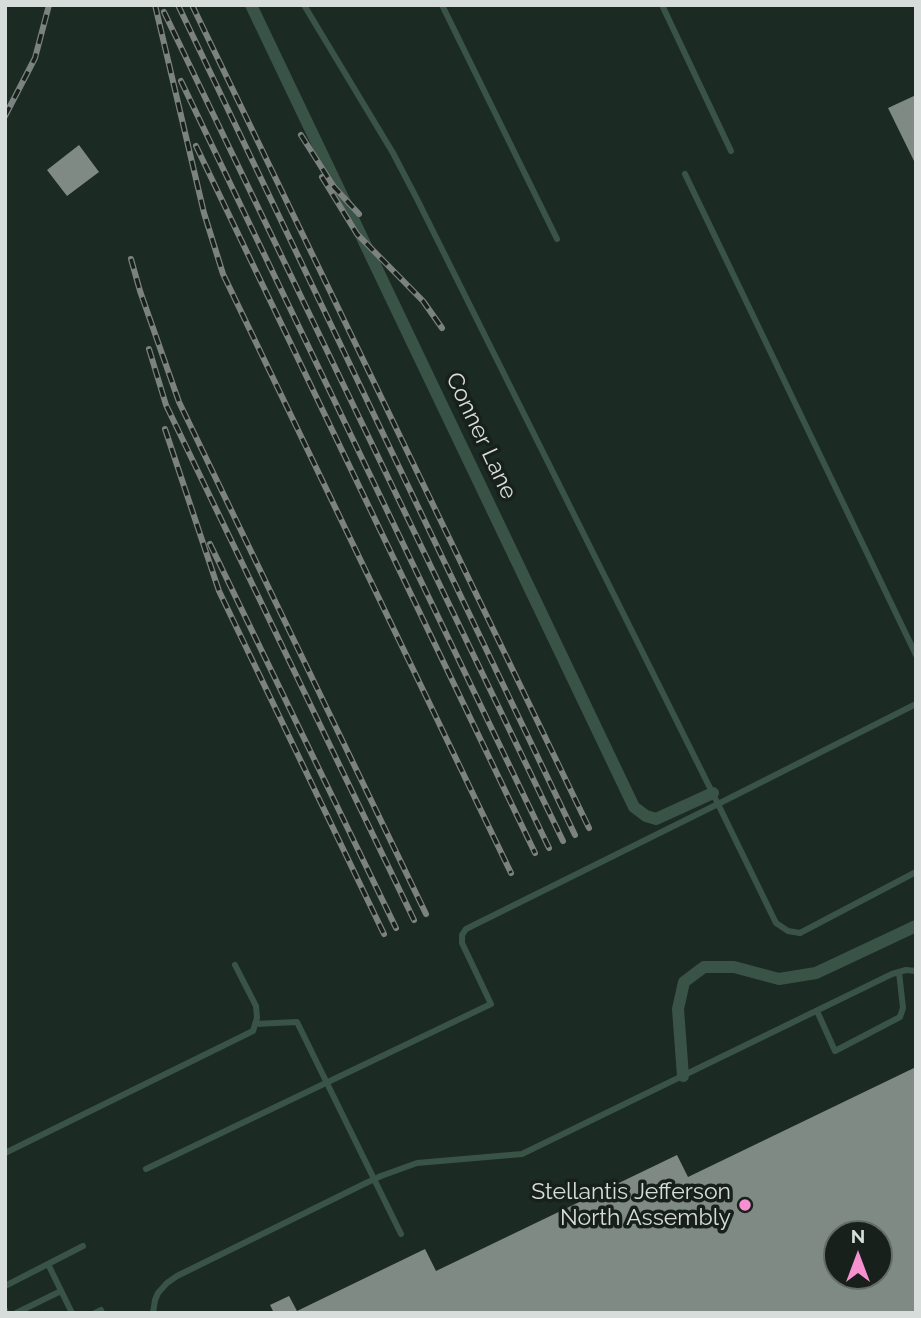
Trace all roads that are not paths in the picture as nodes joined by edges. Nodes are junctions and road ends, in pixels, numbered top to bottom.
1 (251, 5) edge
2 (304, 5) edge
3 (442, 5) edge
4 (662, 5) edge
5 (731, 151) dead end
6 (685, 174) dead end
7 (558, 239) dead end
8 (916, 655) edge
9 (916, 704) edge
10 (716, 799) junction
11 (916, 872) edge
12 (916, 926) edge
13 (235, 965) dead end
14 (916, 971) edge
15 (899, 972) junction
16 (817, 1011) junction
17 (255, 1024) junction
18 (683, 1076) junction
19 (327, 1082) junction
20 (5, 1153) edge
21 (145, 1169) dead end
22 (401, 1234) dead end
23 (83, 1246) dead end
24 (48, 1265) junction
25 (5, 1286) edge
26 (61, 1292) junction
27 (16, 1313) edge
28 (72, 1313) edge
29 (95, 1313) edge
30 (102, 1313) edge
31 (153, 1313) edge

1 - 10 street, Conner Lane
2 - 10 lane
3 - 7 lane
4 - 5 lane
6 - 8 lane
9 - 10 lane
10 - 11 lane
10 - 19 lane
12 - 18 street
13 - 17 lane
14 - 15 lane
15 - 16 lane
15 - 16 lane
16 - 18 lane
17 - 19 lane
17 - 20 lane
18 - 31 lane, bridge
19 - 21 lane
19 - 22 lane
23 - 24 lane
24 - 25 lane
24 - 26 lane
26 - 27 lane
26 - 28 lane
29 - 30 lane

